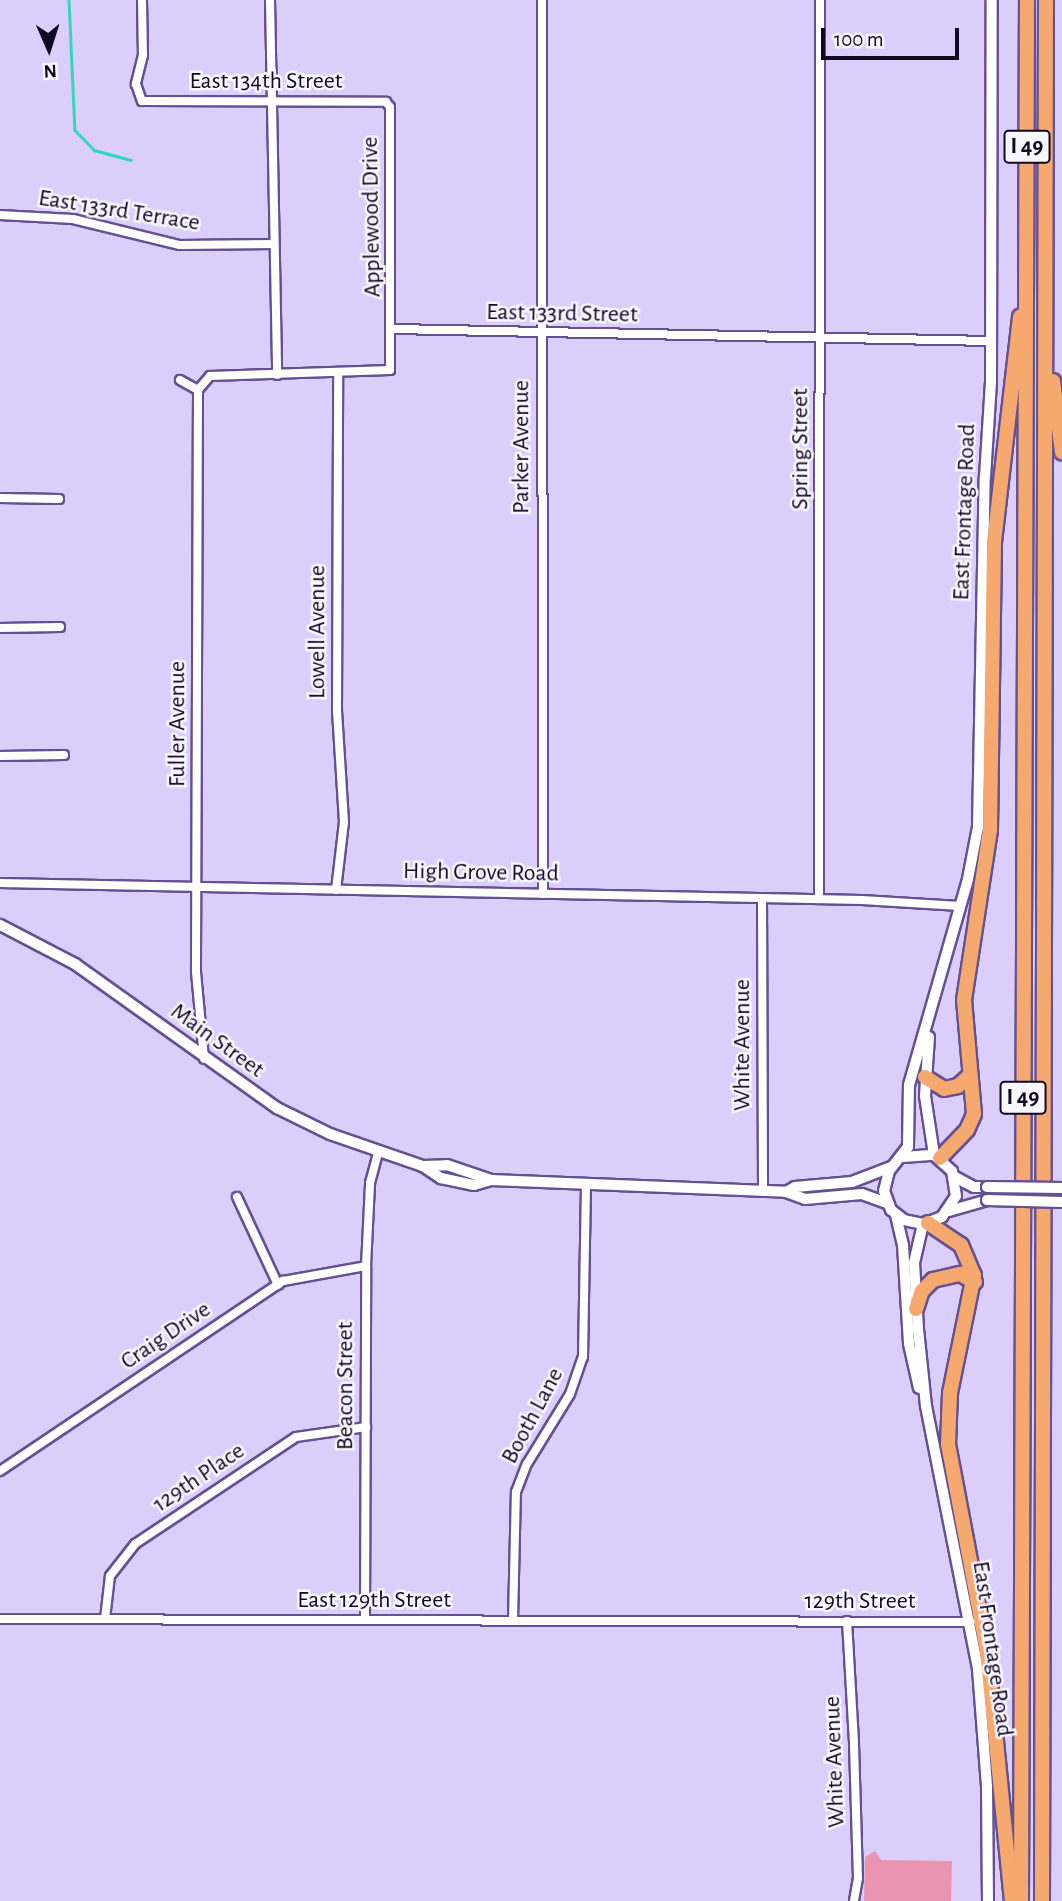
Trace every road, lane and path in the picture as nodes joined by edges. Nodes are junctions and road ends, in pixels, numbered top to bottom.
1 (142, 0) edge
2 (270, 0) edge
3 (542, 0) edge
4 (820, 0) edge
5 (992, 0) edge
6 (1027, 0) edge
7 (1046, 0) edge
8 (272, 102) junction
9 (388, 105) joint
10 (0, 215) edge
11 (274, 244) junction
12 (1026, 295) junction
13 (1046, 324) junction
14 (393, 330) junction
15 (540, 333) junction
16 (821, 339) junction
17 (991, 341) junction
18 (338, 373) junction
19 (277, 375) junction
20 (180, 380) dead end
21 (198, 390) junction
22 (1062, 452) edge
23 (0, 498) edge
24 (60, 499) dead end
25 (60, 627) dead end
26 (0, 628) edge
27 (64, 755) dead end
28 (0, 756) edge
29 (0, 883) edge
30 (196, 887) junction
31 (336, 890) junction
32 (543, 894) junction
33 (762, 898) junction
34 (818, 899) junction
35 (960, 906) junction
36 (0, 925) edge
37 (930, 1019) junction
38 (204, 1059) junction
39 (970, 1076) junction
40 (925, 1077) junction
41 (378, 1153) junction
42 (903, 1157) junction
43 (937, 1157) junction
44 (892, 1167) junction
45 (955, 1177) junction
46 (586, 1187) junction
47 (1062, 1188) edge
48 (763, 1192) junction
49 (786, 1192) junction
50 (237, 1197) dead end
51 (1062, 1202) edge
52 (887, 1203) junction
53 (948, 1211) junction
54 (896, 1215) junction
55 (925, 1224) junction
56 (366, 1266) junction
57 (975, 1282) junction
58 (278, 1284) junction
59 (916, 1309) junction
60 (926, 1406) junction
61 (366, 1427) junction
62 (0, 1471) edge
63 (0, 1619) edge
64 (105, 1619) junction
65 (365, 1620) junction
66 (513, 1621) junction
67 (749, 1621) joint
68 (847, 1621) junction
69 (971, 1622) junction
70 (854, 1901) edge
71 (988, 1901) edge
72 (1012, 1901) edge
73 (1021, 1901) edge
74 (1042, 1901) edge

1 - 8 street, East 134th Street
2 - 8 street
3 - 15 street, Parker Avenue
4 - 16 street, Spring Street
5 - 17 street, East Frontage Road
6 - 12 highway, I 49
7 - 13 highway, I 49
8 - 9 street, East 134th Street
8 - 11 street
9 - 14 street, Applewood Drive
10 - 11 street, East 133rd Terrace
11 - 19 street
12 - 39 highway
12 - 73 highway, I 49
13 - 22 highway
13 - 74 highway, I 49
14 - 15 street, East 133rd Street
14 - 18 street
15 - 16 street, East 133rd Street
15 - 32 street, Parker Avenue
16 - 17 street, East 133rd Street
16 - 34 street, Spring Street
17 - 35 street, East Frontage Road
18 - 19 street
18 - 31 street, Lowell Avenue
19 - 21 street
20 - 21 street
21 - 30 street, Fuller Avenue
23 - 24 street
25 - 26 street
27 - 28 street
29 - 30 street, High Grove Road
30 - 31 street, High Grove Road
30 - 38 street, Fuller Avenue
31 - 32 street, High Grove Road
32 - 33 street, High Grove Road
33 - 34 street, High Grove Road
33 - 48 street, White Avenue
34 - 35 street, High Grove Road
35 - 37 street, East Frontage Road
36 - 38 street, Main Street
37 - 40 street, East Frontage Road
37 - 42 street, East Frontage Road
38 - 41 street, Main Street
39 - 40 highway
39 - 43 highway
40 - 43 street, East Frontage Road
41 - 46 street, Main Street
41 - 56 street, Beacon Street
42 - 43 street
42 - 44 street
43 - 45 street
44 - 49 street, Main Street
44 - 52 street
45 - 47 street, bridge
45 - 53 street
46 - 48 street, Main Street
46 - 66 street, Booth Lane
48 - 49 street, Main Street
49 - 52 street, Main Street
50 - 58 street
51 - 53 street, bridge
52 - 54 street
53 - 55 street
54 - 55 street
54 - 60 street, East Frontage Road
55 - 57 highway
55 - 59 street, East Frontage Road
56 - 58 street, Craig Drive
56 - 61 street, Beacon Street
57 - 59 highway
57 - 72 highway
58 - 62 street, Craig Drive
59 - 60 street, East Frontage Road
60 - 69 street, East Frontage Road
61 - 64 street, 129th Place
61 - 65 street, Beacon Street
63 - 64 street, East 129th Street
64 - 65 street, East 129th Street
65 - 66 street, East 129th Street
66 - 67 street, East 129th Street
67 - 68 street, 129th Street
68 - 69 street, 129th Street
68 - 70 street, White Avenue
69 - 71 street, East Frontage Road

